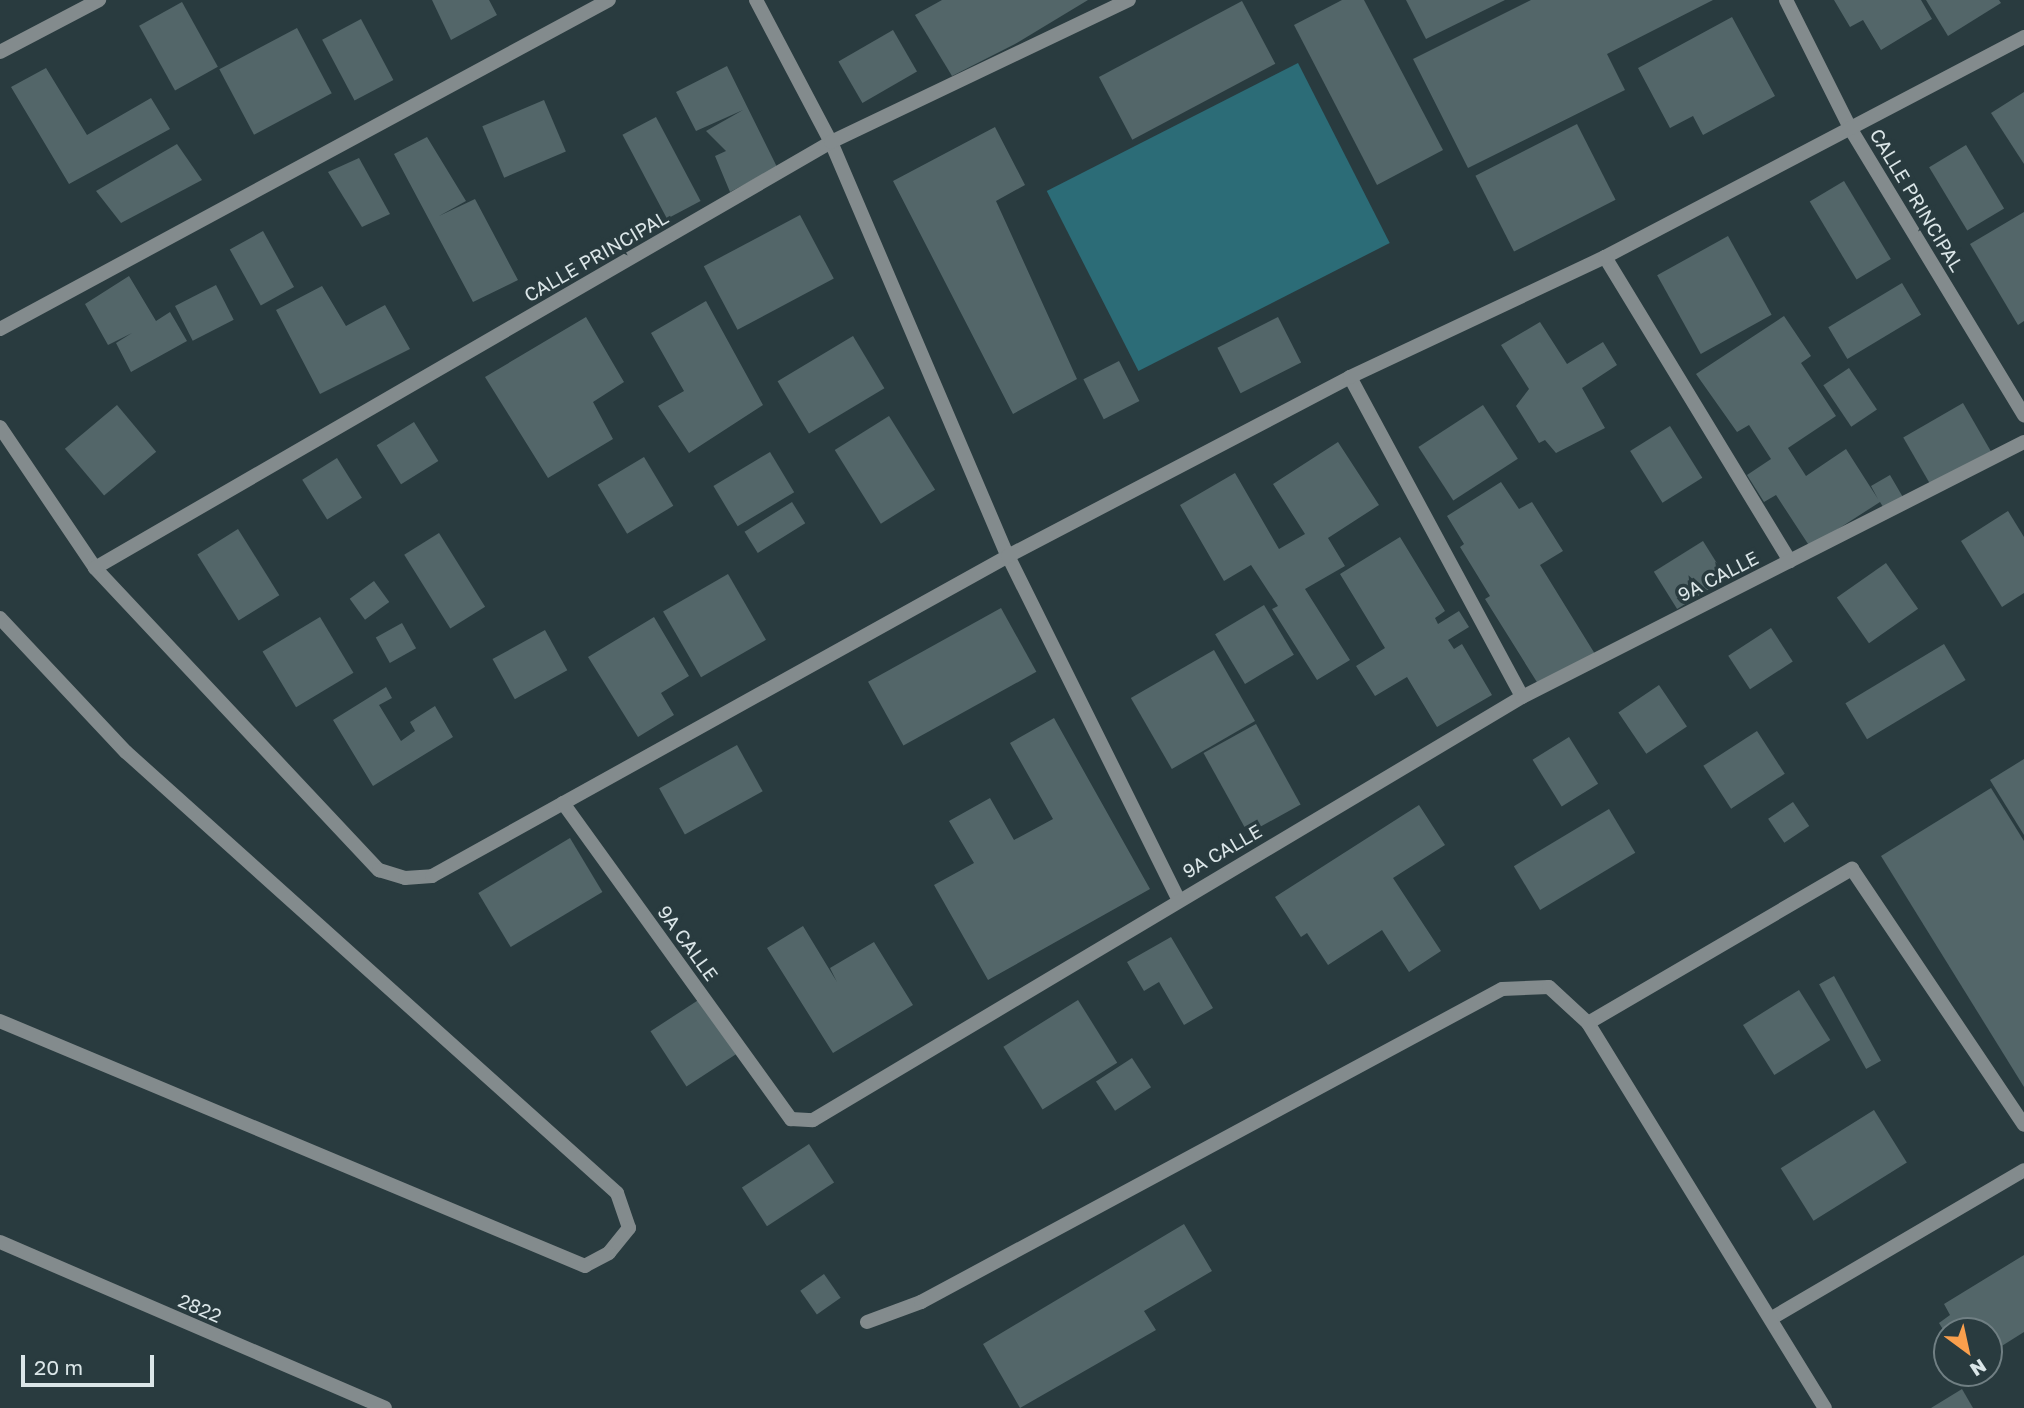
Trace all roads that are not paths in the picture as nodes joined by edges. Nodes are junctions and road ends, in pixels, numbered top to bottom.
1 (99, 0) edge
2 (609, 0) edge
3 (756, 0) edge
4 (1129, 0) edge
5 (1786, 0) edge
6 (2024, 37) edge
7 (0, 52) edge
8 (1850, 128) junction
9 (831, 142) junction
10 (1605, 257) junction
11 (0, 329) edge
12 (1350, 377) junction
13 (2024, 415) edge
14 (0, 427) edge
15 (2024, 442) edge
16 (1008, 556) junction
17 (1790, 561) junction
18 (95, 568) junction
19 (0, 618) edge
20 (1522, 697) junction
21 (563, 803) junction
22 (1178, 899) junction
23 (0, 1021) edge
24 (1588, 1024) junction
25 (2024, 1125) edge
26 (2024, 1170) edge
27 (0, 1242) edge
28 (1772, 1318) junction
29 (867, 1321) dead end
30 (385, 1408) edge
31 (1825, 1408) edge

1 - 7 street
2 - 11 street
3 - 9 street
4 - 9 street, CALLE PRINCIPAL
5 - 8 street, CALLE PRINCIPAL
6 - 8 street
8 - 10 street
8 - 13 street, CALLE PRINCIPAL
9 - 16 street
9 - 18 street, CALLE PRINCIPAL
10 - 12 street
10 - 17 street
12 - 16 street
12 - 20 street
14 - 18 street
15 - 17 street, 9A CALLE
16 - 21 street
16 - 22 street
17 - 20 street, 9A CALLE
18 - 21 street
19 - 23 street
20 - 22 street, 9A CALLE
21 - 22 street, 9A CALLE
24 - 25 street
24 - 28 street
24 - 29 street
26 - 28 street
27 - 30 street, 2822
28 - 31 street

